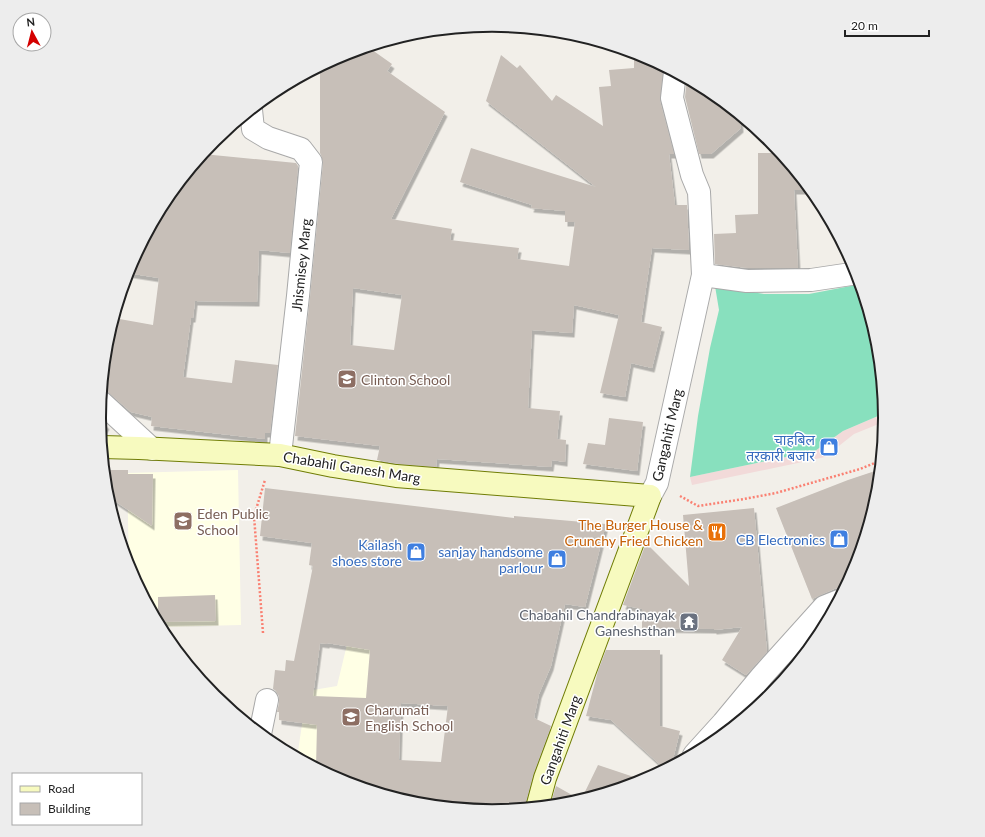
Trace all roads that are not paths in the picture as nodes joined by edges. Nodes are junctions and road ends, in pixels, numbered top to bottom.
1 (674, 78) edge
2 (252, 116) edge
3 (851, 274) edge
4 (703, 275) junction
5 (106, 407) edge
6 (107, 447) edge
7 (152, 449) junction
8 (276, 455) junction
9 (654, 489) junction
10 (831, 604) edge
11 (267, 700) dead end
12 (261, 728) edge
13 (709, 739) edge
14 (539, 802) edge

1 - 4 street, Gangahiti Marg
2 - 8 street, Jhismisey Marg
3 - 4 street
4 - 9 street, Gangahiti Marg
5 - 7 street
6 - 7 street, Chabahil Ganesh Marg
7 - 8 street, Chabahil Ganesh Marg
8 - 9 street, Chabahil Ganesh Marg
9 - 14 street, Gangahiti Marg
10 - 13 street
11 - 12 street

